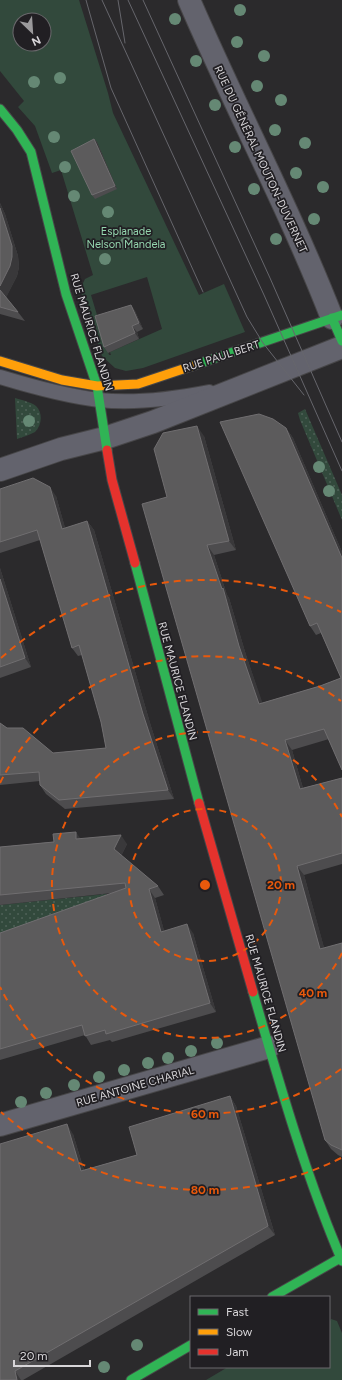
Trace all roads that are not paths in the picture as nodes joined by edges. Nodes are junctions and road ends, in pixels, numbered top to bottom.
1 (189, 0) edge
2 (0, 109) edge
3 (337, 317) edge
4 (342, 341) edge
5 (342, 347) edge
6 (0, 361) edge
7 (0, 377) edge
8 (98, 386) junction
9 (235, 389) junction
10 (100, 400) junction
11 (105, 438) junction
12 (0, 470) edge
13 (269, 1047) junction
14 (0, 1125) edge
15 (342, 1259) edge
16 (274, 1296) edge
17 (190, 1346) edge
18 (131, 1380) edge

1 - 3 street, RUE DU GÉNÉRAL MOUTON-DUVERNET
2 - 8 street, RUE MAURICE FLANDIN
3 - 4 street
3 - 8 street, RUE PAUL BERT
5 - 9 street
6 - 8 street, RUE PAUL BERT
7 - 10 lane
8 - 10 street, RUE MAURICE FLANDIN
9 - 10 lane
9 - 11 street
10 - 11 street, RUE MAURICE FLANDIN
11 - 12 street
11 - 13 street, RUE MAURICE FLANDIN
13 - 14 street, RUE ANTOINE CHARIAL
13 - 15 street, RUE MAURICE FLANDIN
15 - 16 street
17 - 18 street

